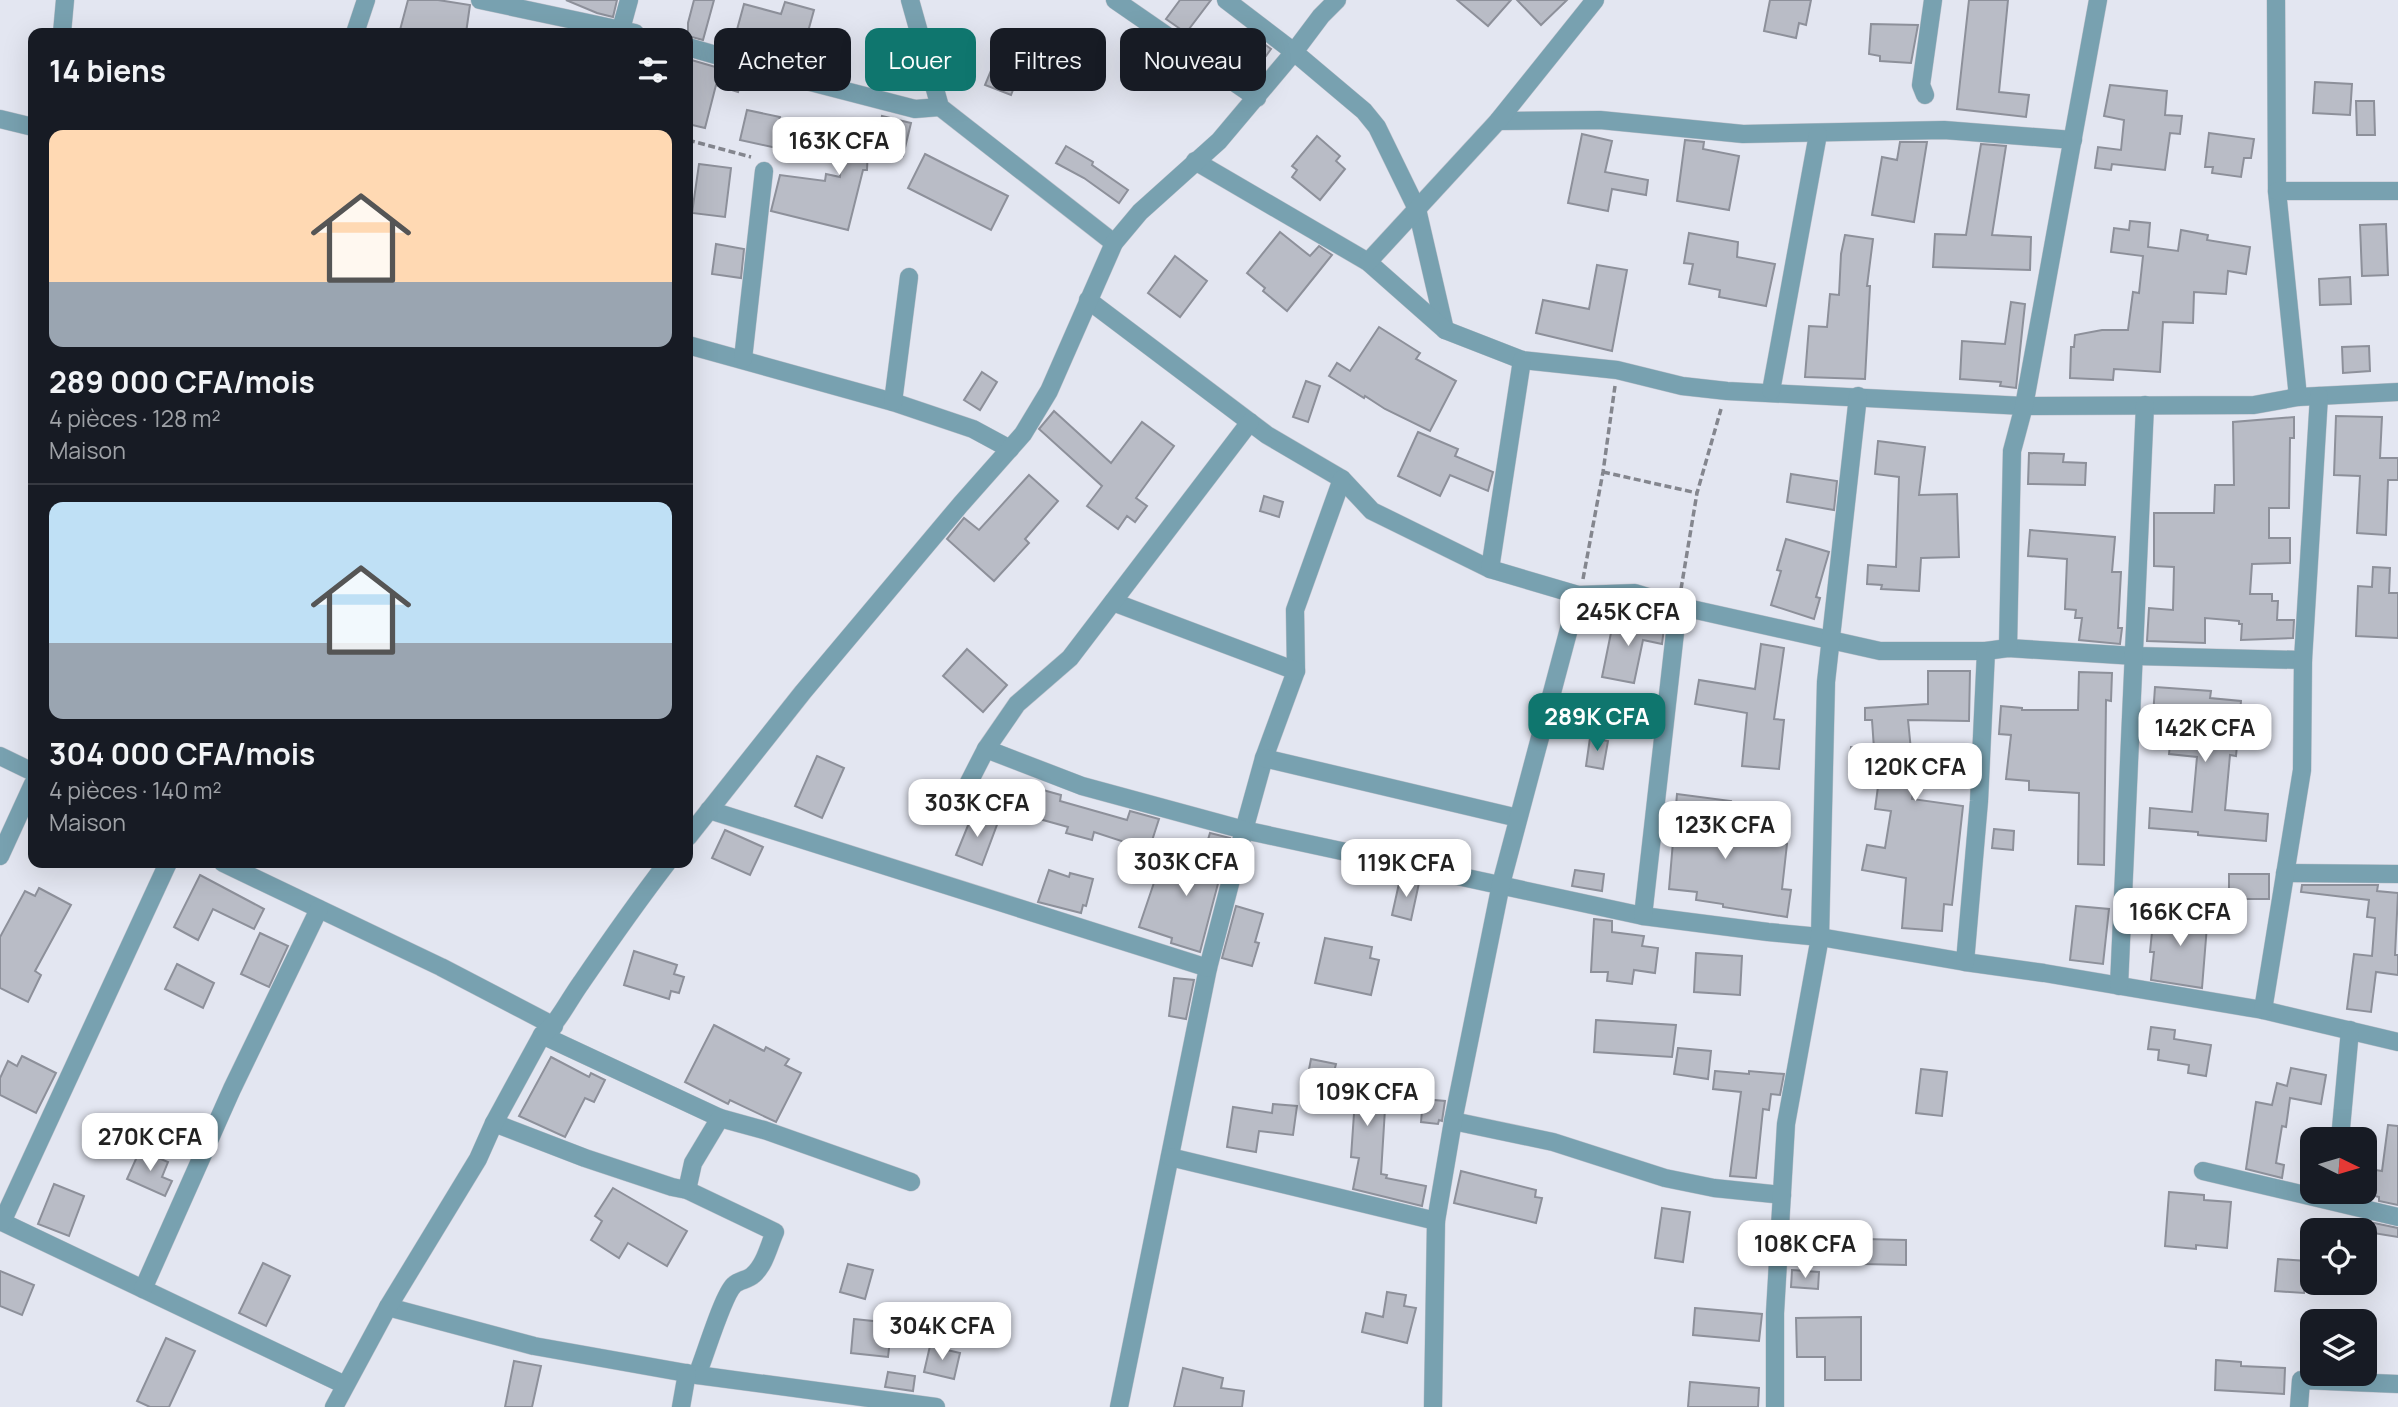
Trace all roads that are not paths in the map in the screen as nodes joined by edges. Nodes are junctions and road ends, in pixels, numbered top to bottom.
1 (65, 0) edge
2 (366, 0) edge
3 (629, 0) edge
4 (910, 0) edge
5 (1115, 0) edge
6 (1226, 0) edge
7 (1336, 0) edge
8 (1595, 0) edge
9 (1933, 0) edge
10 (2098, 0) edge
11 (2276, 0) edge
12 (485, 1) edge
13 (62, 28) edge
14 (357, 28) edge
15 (614, 28) edge
16 (628, 28) edge
17 (693, 48) edge
18 (1294, 52) junction
19 (1925, 95) dead end
20 (1257, 98) junction
21 (940, 107) junction
22 (0, 119) edge
23 (1499, 121) junction
24 (28, 126) edge
25 (1818, 134) junction
26 (2073, 140) junction
27 (1195, 161) junction
28 (764, 171) road end
29 (1404, 183) junction
30 (1441, 183) junction
31 (2277, 191) junction
32 (2398, 191) edge
33 (1417, 209) junction
34 (1114, 243) junction
35 (1368, 262) junction
36 (909, 277) dead end
37 (1088, 300) junction
38 (1445, 330) junction
39 (693, 346) edge
40 (743, 359) junction
41 (1522, 359) junction
42 (1771, 391) junction
43 (2398, 392) edge
44 (1858, 396) junction
45 (2319, 396) junction
46 (2298, 397) junction
47 (893, 402) junction
48 (2145, 405) junction
49 (2024, 406) junction
50 (1250, 422) junction
51 (1010, 449) junction
52 (1342, 479) junction
53 (1490, 569) junction
54 (1578, 595) junction
55 (1113, 602) junction
56 (1678, 606) junction
57 (1830, 640) junction
58 (2008, 648) junction
59 (1986, 651) junction
60 (2135, 656) junction
61 (2303, 660) junction
62 (1296, 671) junction
63 (986, 749) junction
64 (0, 756) edge
65 (1264, 758) junction
66 (28, 770) edge
67 (964, 792) dead end
68 (28, 795) edge
69 (709, 810) junction
70 (1517, 818) junction
71 (1244, 830) junction
72 (693, 831) edge
73 (0, 856) edge
74 (166, 868) edge
75 (233, 868) edge
76 (663, 868) edge
77 (2285, 873) junction
78 (2398, 874) edge
79 (1501, 884) junction
80 (319, 909) junction
81 (1643, 916) junction
82 (1820, 936) junction
83 (1965, 962) junction
84 (1208, 968) junction
85 (2119, 986) junction
86 (2263, 1010) junction
87 (548, 1030) junction
88 (2350, 1030) junction
89 (2398, 1042) edge
90 (720, 1118) junction
91 (1453, 1121) junction
92 (494, 1122) junction
93 (2341, 1127) edge
94 (1170, 1157) junction
95 (2203, 1171) dead end
96 (911, 1182) dead end
97 (687, 1189) junction
98 (2300, 1190) edge
99 (1782, 1195) junction
100 (2358, 1204) edge
101 (2398, 1217) edge
102 (1436, 1221) junction
103 (1, 1222) edge
104 (142, 1289) junction
105 (388, 1307) junction
106 (692, 1374) junction
107 (2398, 1384) edge
108 (345, 1385) junction
109 (334, 1407) edge
110 (681, 1407) edge
111 (936, 1407) edge
112 (1119, 1407) edge
113 (1433, 1407) edge
114 (1775, 1407) edge
115 (2299, 1407) edge

1 - 13 street
2 - 14 street
3 - 16 street
4 - 21 street
5 - 20 street
6 - 18 street
7 - 18 street
8 - 23 street
9 - 19 street
10 - 26 street
11 - 31 street
12 - 15 street
17 - 21 street
18 - 20 street
18 - 29 street
20 - 27 street
21 - 34 street
22 - 24 street
23 - 25 street
23 - 30 street
25 - 26 street
25 - 42 street
26 - 49 street
27 - 34 street
27 - 35 street
28 - 40 street
29 - 30 street
29 - 33 street
30 - 33 street
31 - 32 street
31 - 46 street
33 - 35 street
33 - 38 street
34 - 37 street
35 - 38 street
36 - 47 street
37 - 50 street
37 - 51 street
38 - 41 street
39 - 40 street
40 - 47 street
41 - 42 street
41 - 53 street
42 - 44 street
43 - 45 street
44 - 49 street
44 - 57 street
45 - 46 street
45 - 61 street
46 - 48 street
47 - 51 street
48 - 49 street
48 - 60 street
49 - 58 street
50 - 52 street
50 - 55 street
51 - 69 street
52 - 53 street
52 - 62 street
53 - 54 street
54 - 56 street
54 - 70 street
55 - 62 street
55 - 63 street
56 - 57 street
56 - 81 street
57 - 59 street
57 - 82 street
58 - 59 street
58 - 60 street
59 - 83 street
60 - 61 street
60 - 85 street
61 - 77 street
62 - 65 street
63 - 67 street
63 - 71 street
64 - 66 street
65 - 70 street
65 - 71 street
68 - 73 street
69 - 72 street
69 - 84 street
70 - 79 street
71 - 79 street
71 - 84 street
74 - 103 street
75 - 80 street
76 - 87 street
77 - 78 street
77 - 86 street
79 - 81 street
79 - 91 street
80 - 87 street
80 - 104 street
81 - 82 street
82 - 83 street
82 - 99 street
83 - 85 street
84 - 94 street
85 - 86 street
86 - 88 street
87 - 90 street
87 - 92 street
88 - 89 street
88 - 93 street
90 - 96 street
90 - 97 street
91 - 99 street
91 - 102 street
92 - 97 street
92 - 105 street
94 - 102 street
94 - 112 street
95 - 98 street
97 - 106 street
99 - 114 street
100 - 101 street
102 - 113 street
103 - 104 street
104 - 108 street
105 - 106 street
105 - 108 street
106 - 110 street
106 - 111 street
107 - 115 street
108 - 109 street

